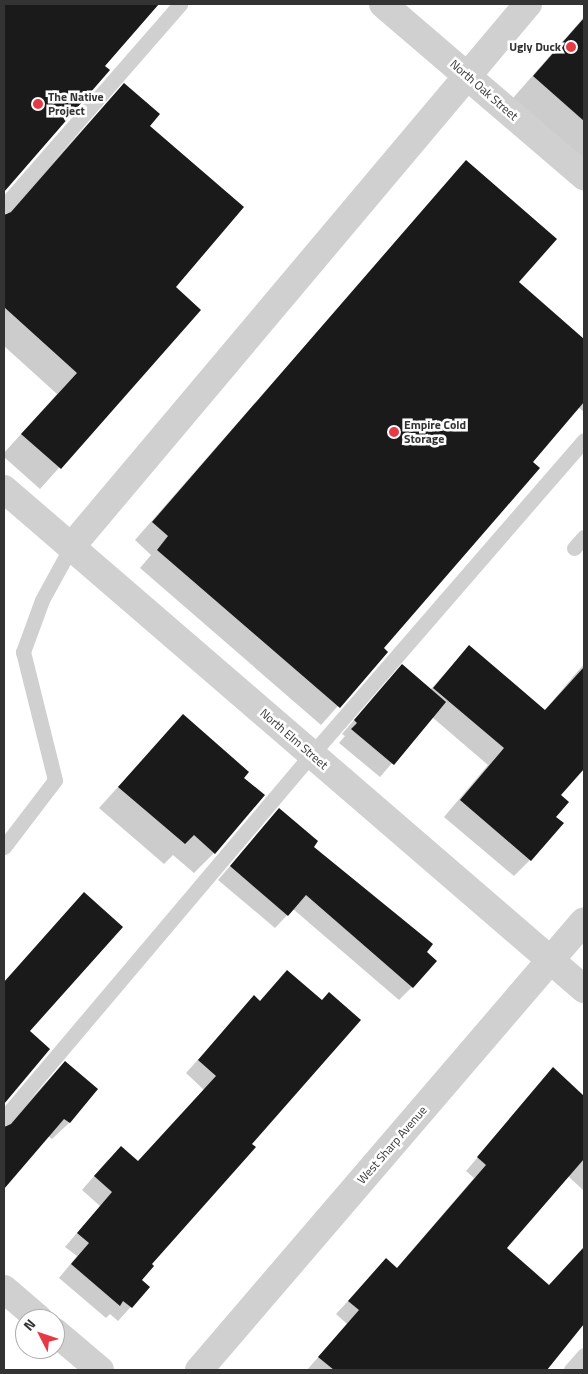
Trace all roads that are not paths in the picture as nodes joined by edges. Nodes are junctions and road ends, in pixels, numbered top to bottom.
1 (180, 4) edge
2 (383, 4) edge
3 (528, 4) edge
4 (467, 76) junction
5 (584, 176) edge
6 (4, 206) edge
7 (584, 440) edge
8 (4, 489) edge
9 (71, 547) junction
10 (312, 754) junction
11 (4, 847) edge
12 (584, 920) edge
13 (551, 959) junction
14 (584, 989) edge
15 (4, 1118) edge
16 (4, 1290) edge
17 (27, 1309) edge
18 (65, 1340) edge
19 (584, 1355) edge
20 (100, 1370) edge
21 (199, 1370) edge
22 (571, 1370) edge

1 - 6 lane
2 - 4 street, North Oak Street
3 - 4 street
4 - 5 street, North Oak Street
4 - 9 street
7 - 10 lane
8 - 9 street, North Elm Street
9 - 10 street, North Elm Street
9 - 11 lane
10 - 13 street, North Elm Street
10 - 15 lane
12 - 13 street, West Sharp Avenue
13 - 14 street, North Elm Street
13 - 21 street, West Sharp Avenue
16 - 17 street
18 - 20 street
19 - 22 lane

